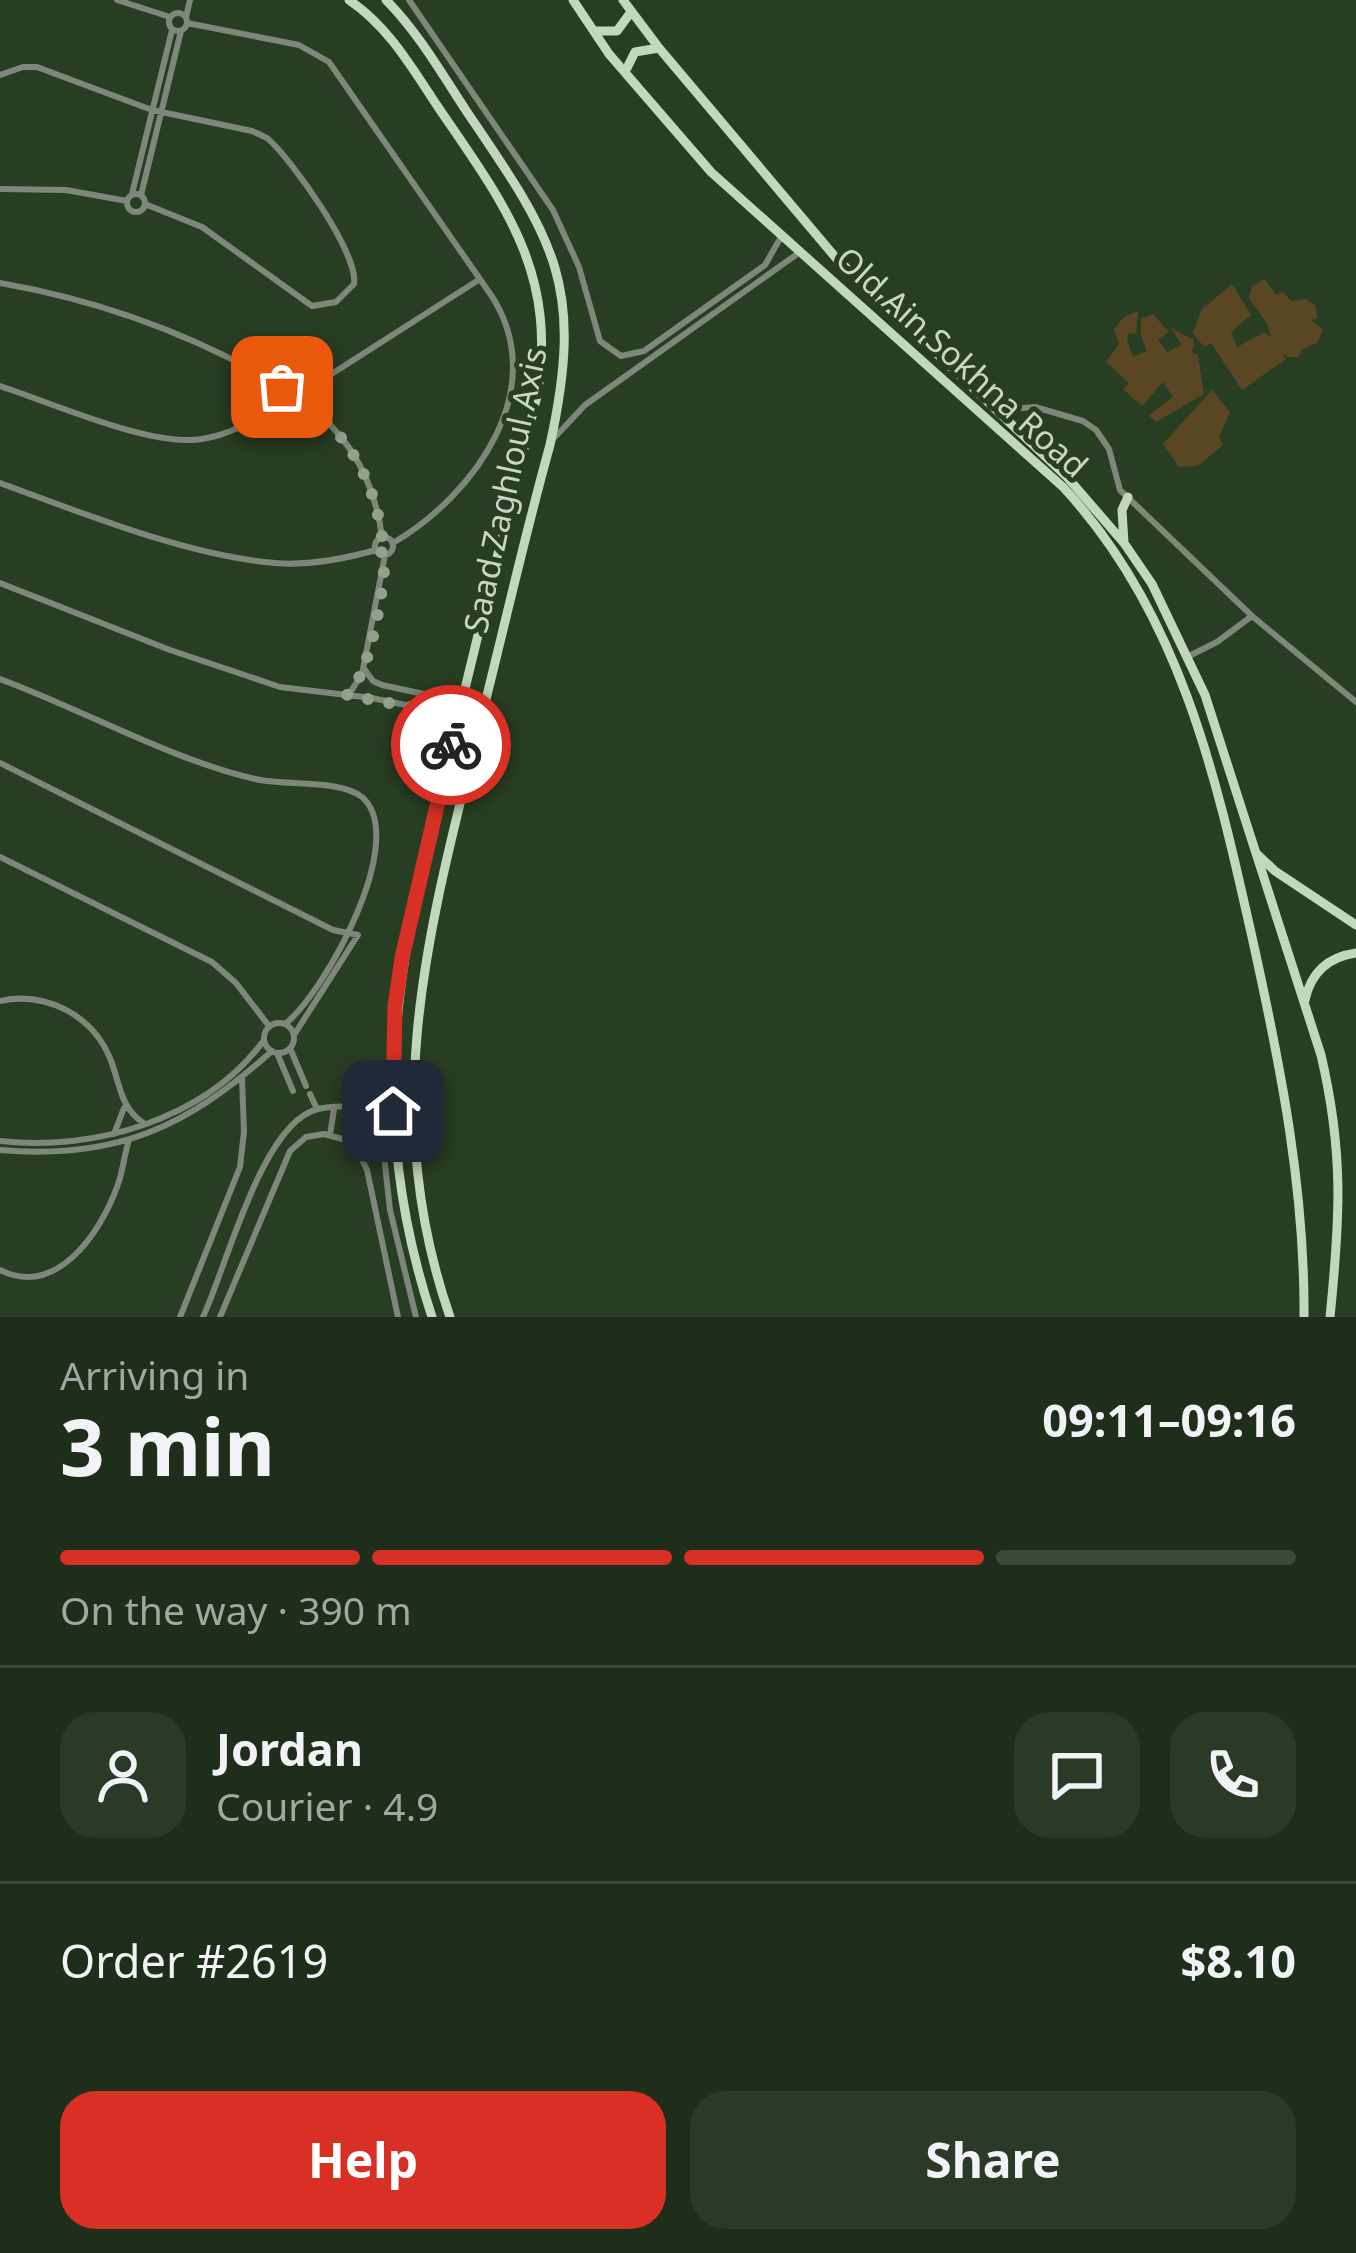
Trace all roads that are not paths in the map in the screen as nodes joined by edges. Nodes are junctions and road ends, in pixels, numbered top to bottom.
1 (117, 0) edge
2 (178, 0) edge
3 (190, 0) edge
4 (349, 0) edge
5 (386, 0) edge
6 (409, 0) edge
7 (573, 0) edge
8 (623, 0) edge
9 (632, 13) junction
10 (172, 15) junction
11 (187, 20) junction
12 (177, 30) junction
13 (594, 31) junction
14 (659, 48) junction
15 (0, 75) edge
16 (626, 75) junction
17 (156, 112) junction
18 (0, 189) edge
19 (136, 199) junction
20 (781, 236) junction
21 (800, 252) junction
22 (480, 279) junction
23 (0, 283) edge
24 (0, 386) edge
25 (305, 391) junction
26 (289, 396) junction
27 (305, 403) junction
28 (997, 410) junction
29 (550, 445) junction
30 (0, 483) edge
31 (515, 486) junction
32 (535, 497) junction
33 (1128, 497) junction
34 (508, 513) junction
35 (531, 519) junction
36 (382, 536) junction
37 (393, 543) junction
38 (1124, 543) junction
39 (376, 550) junction
40 (385, 555) junction
41 (0, 583) edge
42 (1252, 616) junction
43 (1189, 656) junction
44 (363, 667) junction
45 (0, 679) edge
46 (375, 682) junction
47 (347, 695) junction
48 (372, 698) junction
49 (461, 702) junction
50 (1356, 702) edge
51 (458, 716) junction
52 (0, 763) edge
53 (1253, 849) junction
54 (0, 856) edge
55 (1356, 925) edge
56 (333, 930) junction
57 (350, 932) junction
58 (339, 953) junction
59 (1356, 953) edge
60 (1305, 1000) junction
61 (0, 1001) edge
62 (285, 1024) junction
63 (269, 1026) junction
64 (294, 1035) junction
65 (264, 1040) junction
66 (290, 1048) junction
67 (275, 1052) junction
68 (242, 1078) junction
69 (292, 1091) dead end
70 (227, 1098) junction
71 (197, 1099) junction
72 (296, 1100) dead end
73 (125, 1105) junction
74 (335, 1107) junction
75 (202, 1108) junction
76 (243, 1108) junction
77 (317, 1109) junction
78 (379, 1110) junction
79 (393, 1111) junction
80 (303, 1115) junction
81 (145, 1124) junction
82 (115, 1133) junction
83 (330, 1135) junction
84 (129, 1139) junction
85 (108, 1144) junction
86 (0, 1145) edge
87 (74, 1146) junction
88 (122, 1165) junction
89 (0, 1270) edge
90 (180, 1317) edge
91 (203, 1317) edge
92 (220, 1317) edge
93 (398, 1317) edge
94 (416, 1317) edge
95 (432, 1317) edge
96 (450, 1317) edge
97 (1304, 1317) edge
98 (1330, 1317) edge

1 - 10 street
2 - 10 street
3 - 11 street
4 - 31 main road, Saad Zaghloul Axis
5 - 29 main road, Saad Zaghloul Axis
6 - 20 street
7 - 13 main road, Old Ain Sokhna Road
8 - 9 main road, Old Ain Sokhna Road
9 - 13 main road
9 - 14 main road, Old Ain Sokhna Road
10 - 11 street
10 - 12 street
11 - 12 street
11 - 22 street
12 - 17 street
13 - 16 main road, Old Ain Sokhna Road
14 - 16 main road
14 - 28 main road, Old Ain Sokhna Road
15 - 17 street
16 - 20 main road, Old Ain Sokhna Road
17 - 19 street
17 - 19 street
18 - 19 street
20 - 21 main road, Old Ain Sokhna Road
21 - 29 street
21 - 97 main road, Old Ain Sokhna Road
22 - 25 street
22 - 37 street
23 - 26 street
24 - 26 street
25 - 26 street
25 - 27 street
26 - 27 street
27 - 36 street
28 - 33 street
28 - 38 main road, Old Ain Sokhna Road
29 - 32 main road, Saad Zaghloul Axis
30 - 39 street
31 - 32 main road
31 - 34 main road, Saad Zaghloul Axis
32 - 35 main road, Saad Zaghloul Axis
33 - 38 main road
33 - 42 street
34 - 35 main road
34 - 49 main road, Saad Zaghloul Axis
35 - 96 main road, Saad Zaghloul Axis
36 - 37 street
36 - 39 street
37 - 40 street
38 - 43 main road, Old Ain Sokhna Road
39 - 40 street
40 - 44 street
41 - 47 street
42 - 43 street
42 - 50 street
43 - 53 main road, Old Ain Sokhna Road
44 - 46 street
44 - 47 street
45 - 57 street
46 - 48 street
46 - 49 street
47 - 48 street
48 - 51 street
49 - 51 main road, Saad Zaghloul Axis
51 - 79 main road, Saad Zaghloul Axis
52 - 56 street
53 - 55 main road
53 - 60 main road, Old Ain Sokhna Road
54 - 63 street
56 - 57 street
56 - 58 street
57 - 58 street
57 - 64 street
58 - 62 street
59 - 60 main road
60 - 98 main road, Old Ain Sokhna Road
61 - 73 street
62 - 63 street
62 - 64 street
63 - 65 street
64 - 66 street
65 - 67 street
65 - 71 street
66 - 67 street
66 - 77 street
67 - 68 street
67 - 69 street
68 - 70 street
68 - 76 street
70 - 75 street
70 - 76 street
71 - 75 street
71 - 81 street
72 - 80 street
73 - 81 street
73 - 82 street
74 - 77 street
74 - 78 street
74 - 83 street
75 - 84 street
76 - 90 street
77 - 80 street
78 - 79 street
78 - 94 street
79 - 95 main road, Saad Zaghloul Axis
80 - 91 street
81 - 82 street
82 - 87 street
83 - 92 street
83 - 93 street
84 - 85 street
84 - 88 street
85 - 87 street
85 - 88 street
86 - 87 street
88 - 89 street

